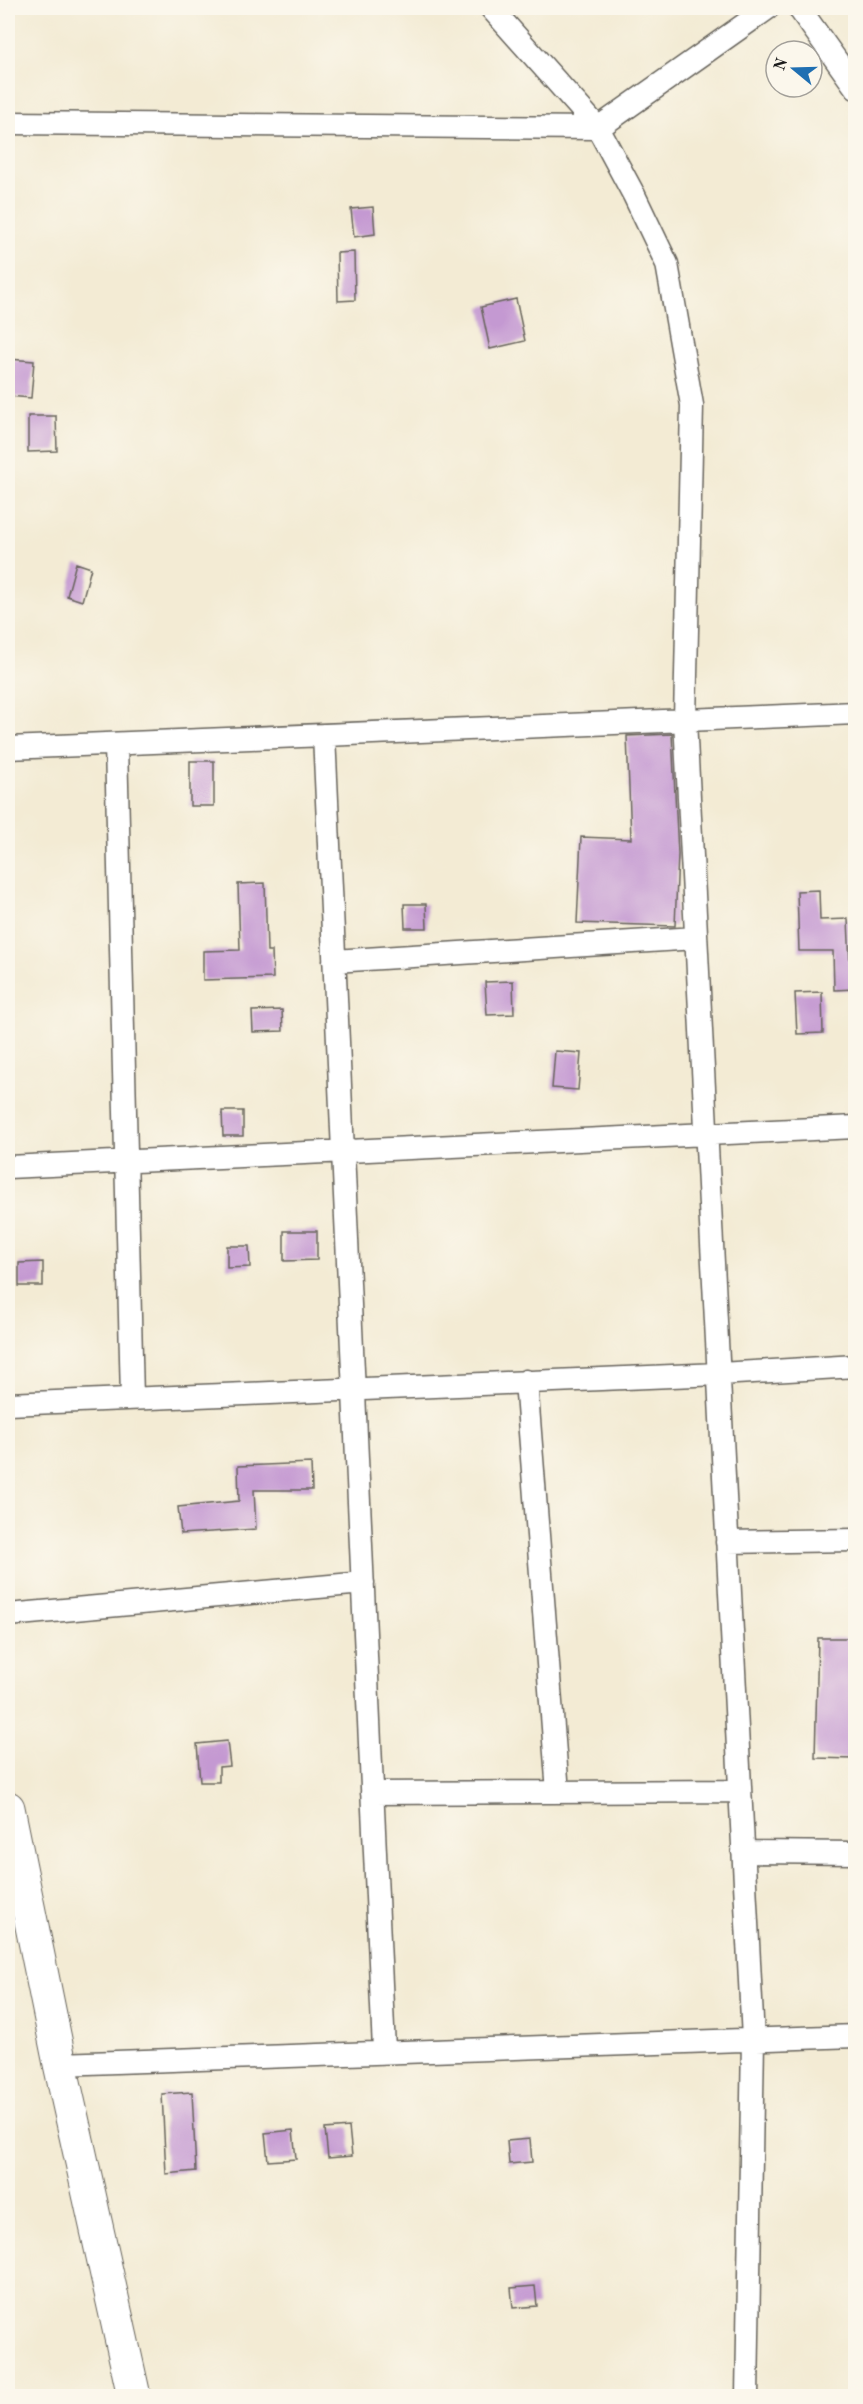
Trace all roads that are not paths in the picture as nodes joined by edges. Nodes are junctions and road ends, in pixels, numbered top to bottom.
1 (491, 8) edge
2 (768, 8) edge
3 (799, 8) edge
4 (855, 88) edge
5 (8, 123) edge
6 (598, 128) junction
7 (855, 713) edge
8 (685, 720) junction
9 (324, 735) junction
10 (116, 744) junction
11 (8, 748) edge
12 (696, 938) junction
13 (334, 961) junction
14 (855, 1127) edge
15 (706, 1134) junction
16 (343, 1151) junction
17 (126, 1161) junction
18 (8, 1167) edge
19 (855, 1366) edge
20 (719, 1374) junction
21 (526, 1382) junction
22 (354, 1388) junction
23 (132, 1398) junction
24 (8, 1404) edge
25 (855, 1540) edge
26 (727, 1542) junction
27 (363, 1583) junction
28 (8, 1615) edge
29 (740, 1791) junction
30 (558, 1792) junction
31 (372, 1793) junction
32 (8, 1808) edge
33 (743, 1852) junction
34 (855, 1853) edge
35 (855, 2036) edge
36 (753, 2039) junction
37 (384, 2050) junction
38 (60, 2064) junction
39 (134, 2397) edge
40 (747, 2397) edge

1 - 6 street
2 - 6 street
3 - 4 street
5 - 6 street
6 - 8 street
7 - 8 street
8 - 9 street
8 - 12 street
9 - 10 street
9 - 13 street
10 - 11 street
10 - 17 street
12 - 13 street
12 - 15 street
13 - 16 street
14 - 15 street
15 - 16 street
15 - 20 street
16 - 17 street
16 - 22 street
17 - 18 street
17 - 23 street
19 - 20 street
20 - 21 street
20 - 26 street
21 - 22 street
21 - 30 street
22 - 23 street
22 - 27 street
23 - 24 street
25 - 26 street
26 - 29 street
27 - 28 street
27 - 31 street
29 - 30 street
29 - 33 street
30 - 31 street
31 - 37 street
32 - 38 highway
33 - 34 street
33 - 36 street
35 - 36 street
36 - 37 street
36 - 40 street
37 - 38 street
38 - 39 highway

